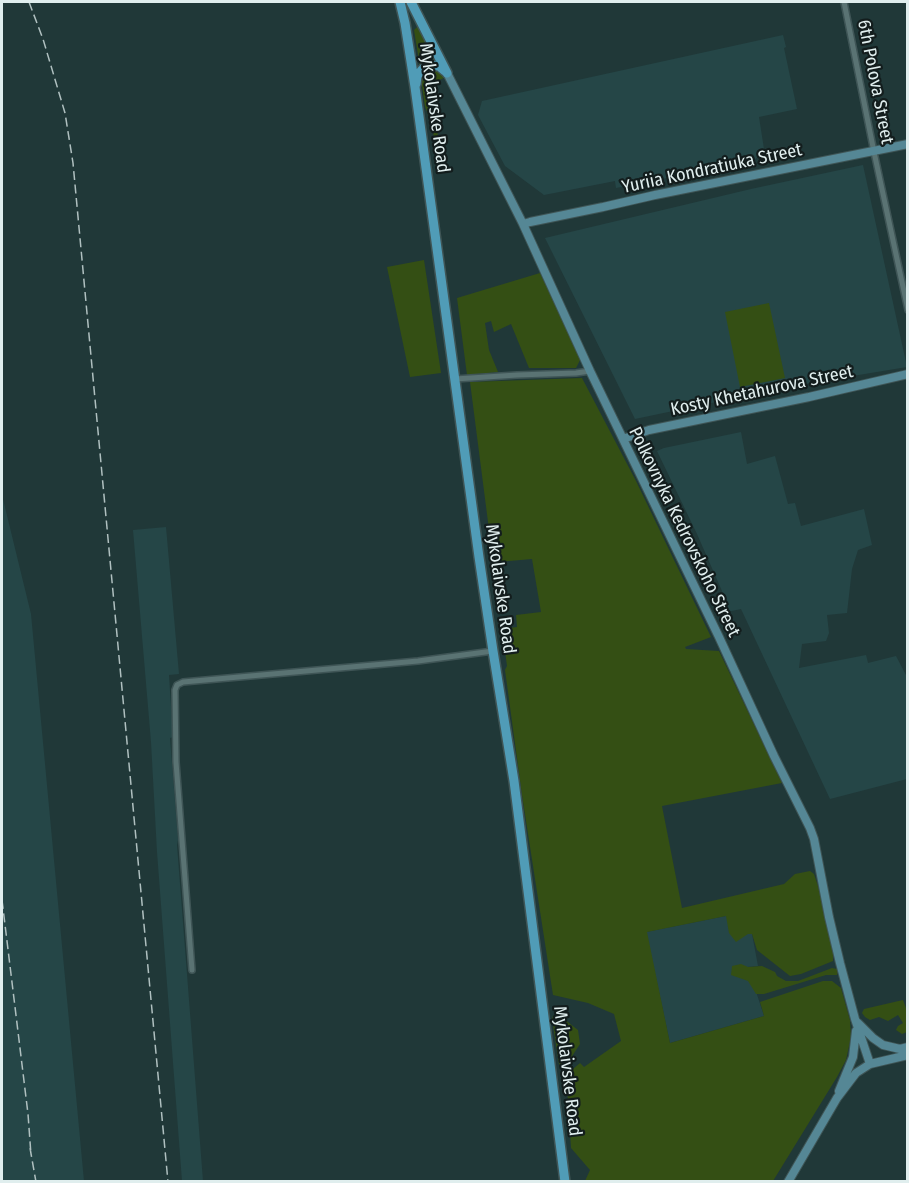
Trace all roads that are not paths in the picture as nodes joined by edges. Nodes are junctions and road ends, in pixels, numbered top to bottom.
1 (400, 2) edge
2 (411, 2) edge
3 (844, 2) edge
4 (447, 73) junction
5 (415, 87) junction
6 (908, 144) edge
7 (874, 152) junction
8 (522, 224) junction
9 (908, 310) edge
10 (590, 371) junction
11 (908, 374) edge
12 (455, 379) junction
13 (623, 439) junction
14 (493, 651) junction
15 (192, 970) dead end
16 (855, 1019) junction
17 (908, 1047) edge
18 (908, 1055) edge
19 (870, 1064) junction
20 (837, 1098) junction
21 (565, 1182) edge
22 (788, 1182) edge

1 - 5 main road, Mykolaivske Road
2 - 4 main road
3 - 7 street, 6th Polova Street
4 - 5 main road
4 - 8 street, Polkovnyka Kedrovskoho Street
5 - 12 main road, Mykolaivske Road
6 - 7 street, Yuriia Kondratiuka Street
7 - 8 street, Yuriia Kondratiuka Street
7 - 9 street, 6th Polova Street
8 - 10 street, Polkovnyka Kedrovskoho Street
10 - 12 street
10 - 13 street, Polkovnyka Kedrovskoho Street
11 - 13 street, Kosty Khetahurova Street
12 - 14 main road, Mykolaivske Road
13 - 16 street, Polkovnyka Kedrovskoho Street
14 - 15 street
14 - 21 main road, Mykolaivske Road
16 - 17 street
16 - 19 street, Polkovnyka Kedrovskoho Street
16 - 20 street, Polkovnyka Kedrovskoho Street
18 - 19 street
19 - 20 street, Polkovnyka Kedrovskoho Street
20 - 22 street, Polkovnyka Kedrovskoho Street

